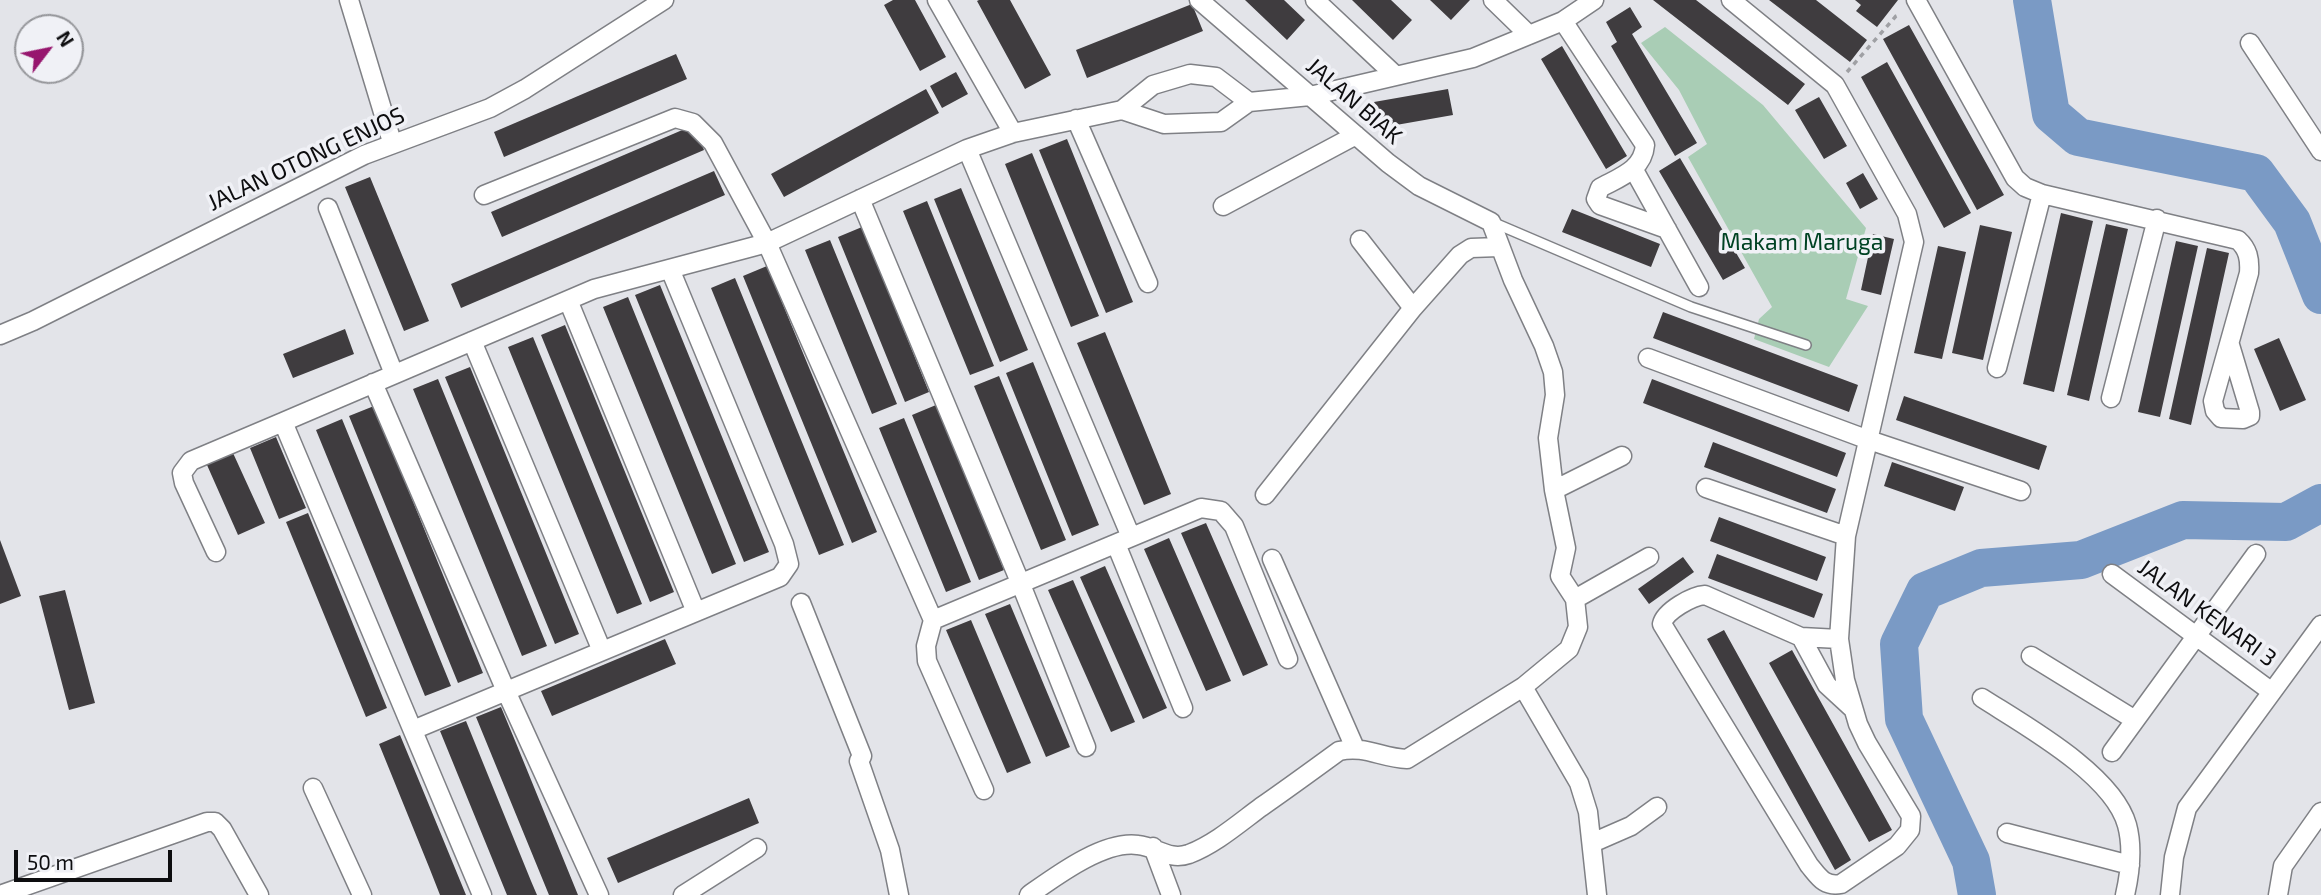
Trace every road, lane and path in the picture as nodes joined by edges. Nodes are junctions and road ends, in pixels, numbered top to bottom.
1 (349, 0) edge
2 (664, 0) edge
3 (937, 0) edge
4 (1199, 0) edge
5 (1315, 0) edge
6 (1493, 0) edge
7 (1594, 0) edge
8 (1731, 0) edge
9 (1922, 2) edge
10 (1563, 21) junction
11 (1528, 35) junction
12 (2250, 43) dead end
13 (1395, 76) junction
14 (1835, 85) junction
15 (1310, 96) junction
16 (1249, 102) junction
17 (1122, 110) junction
18 (1076, 119) junction
19 (1013, 133) junction
20 (1356, 135) junction
21 (392, 142) junction
22 (967, 149) junction
23 (2321, 151) edge
24 (1634, 170) junction
25 (2042, 194) junction
26 (484, 195) dead end
27 (860, 199) junction
28 (1223, 206) dead end
29 (328, 208) dead end
30 (2157, 219) junction
31 (1491, 222) junction
32 (1667, 229) junction
33 (1360, 240) dead end
34 (767, 243) junction
35 (1499, 247) junction
36 (670, 269) junction
37 (1148, 283) dead end
38 (1699, 287) dead end
39 (568, 300) junction
40 (1413, 308) junction
41 (0, 335) edge
42 (472, 341) junction
43 (1806, 345) dead end
44 (2230, 345) dead end
45 (1647, 358) dead end
46 (1997, 368) dead end
47 (394, 374) junction
48 (373, 383) junction
49 (2111, 398) dead end
50 (283, 422) junction
51 (1866, 439) junction
52 (1622, 456) dead end
53 (1706, 488) dead end
54 (1555, 490) junction
55 (2021, 491) dead end
56 (1265, 495) dead end
57 (1846, 536) junction
58 (1124, 541) junction
59 (216, 552) dead end
60 (2256, 554) dead end
61 (1649, 557) dead end
62 (1272, 559) dead end
63 (2112, 574) dead end
64 (1020, 582) junction
65 (1576, 598) junction
66 (801, 603) dead end
67 (696, 612) junction
68 (933, 621) junction
69 (2321, 625) edge
70 (2196, 635) junction
71 (1801, 637) junction
72 (1839, 639) junction
73 (602, 651) junction
74 (2031, 656) dead end
75 (1288, 659) dead end
76 (1523, 687) junction
77 (506, 691) junction
78 (2272, 692) junction
79 (1982, 698) dead end
80 (1183, 708) dead end
81 (1852, 708) junction
82 (2135, 720) junction
83 (413, 730) junction
84 (1086, 747) dead end
85 (1355, 748) junction
86 (2112, 752) dead end
87 (313, 788) dead end
88 (984, 790) dead end
89 (1657, 807) dead end
90 (2321, 812) edge
91 (2007, 833) dead end
92 (1592, 843) junction
93 (1153, 847) junction
94 (757, 848) dead end
95 (2130, 865) junction
96 (2129, 894) edge
97 (0, 895) edge
98 (259, 895) edge
99 (362, 895) edge
100 (482, 895) edge
101 (599, 895) edge
102 (683, 895) edge
103 (899, 895) edge
104 (1029, 895) edge
105 (1171, 895) edge
106 (1598, 895) edge
107 (2170, 895) edge
108 (2278, 895) edge

1 - 21 street
2 - 21 street, JALAN OTONG ENJOS
3 - 19 street
4 - 15 street, JALAN BIAK
5 - 13 street
6 - 11 street
7 - 10 street
8 - 14 street
9 - 14 path
9 - 25 street
10 - 11 street
10 - 24 street
11 - 13 street
12 - 23 street
13 - 15 street
14 - 51 street
15 - 16 street
15 - 20 street, JALAN BIAK
16 - 17 street
16 - 17 street
17 - 18 street
18 - 19 street
18 - 37 street
19 - 22 street
20 - 28 street
20 - 31 street, JALAN BIAK
21 - 41 street, JALAN OTONG ENJOS
22 - 27 street
22 - 58 street
24 - 32 street
24 - 32 street
25 - 30 street
25 - 46 street
26 - 34 street
27 - 34 street
27 - 64 street
29 - 47 street
30 - 44 street
30 - 49 street
31 - 35 street
31 - 43 lane
32 - 38 street
33 - 40 street
34 - 36 street
34 - 68 street
35 - 40 street
35 - 54 street
36 - 39 street
36 - 67 street
39 - 42 street
39 - 67 street
40 - 56 street
42 - 47 street
42 - 73 street
45 - 51 street
47 - 48 street
48 - 50 street
48 - 77 street
50 - 59 street
50 - 83 street
51 - 55 street
51 - 57 street
52 - 54 street
53 - 57 street
54 - 65 street
57 - 72 street
58 - 64 street
58 - 75 street
58 - 80 street
60 - 70 street
61 - 65 street
62 - 85 street
63 - 70 street, JALAN KENARI 3
64 - 68 street
64 - 84 street
65 - 76 street
66 - 103 street
67 - 73 street
68 - 88 street
69 - 78 street
70 - 78 street, JALAN KENARI 3
70 - 82 street
71 - 72 street
71 - 81 street
71 - 81 street
72 - 81 street
73 - 77 street
74 - 82 street
76 - 85 street
76 - 92 street
77 - 83 street
77 - 101 street
78 - 107 street
79 - 95 street
82 - 86 street
83 - 100 street
85 - 93 street
87 - 99 street
89 - 92 street
90 - 108 street
91 - 95 street
92 - 106 street
93 - 104 street
93 - 105 street
94 - 102 street
95 - 96 street
97 - 98 street

